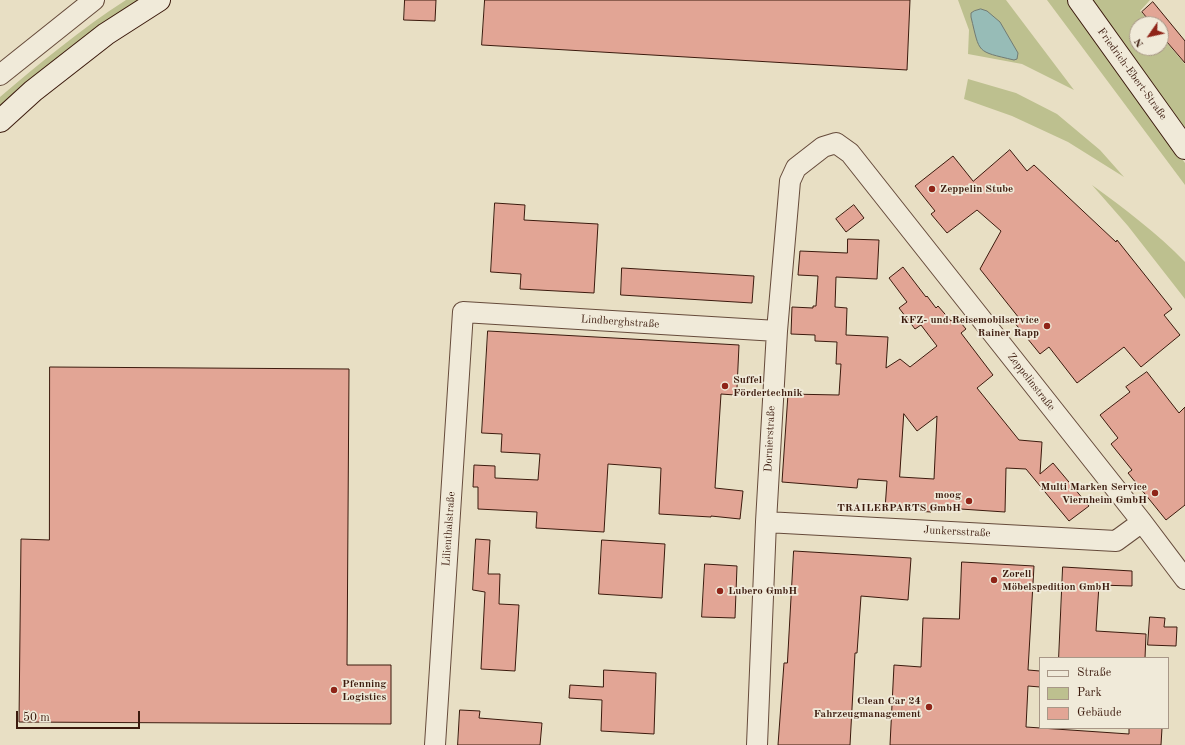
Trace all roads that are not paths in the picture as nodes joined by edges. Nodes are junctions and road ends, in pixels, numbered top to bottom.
1 (94, 0) edge
2 (159, 0) edge
3 (1080, 0) edge
4 (0, 75) edge
5 (0, 120) edge
6 (823, 147) joint
7 (1185, 148) edge
8 (462, 312) joint
9 (777, 331) junction
10 (766, 522) junction
11 (1142, 522) junction
12 (1185, 579) edge
13 (435, 745) edge
14 (756, 745) edge

1 - 4 street
2 - 5 main road
3 - 7 main road, Friedrich-Ebert-Straße
6 - 9 street, Dornierstraße
6 - 11 street, Zeppelinstraße
8 - 9 street, Lindberghstraße
8 - 13 street, Lilienthalstraße
9 - 10 street, Dornierstraße
10 - 11 street, Junkersstraße
10 - 14 street, Dornierstraße
11 - 12 street, Zeppelinstraße

